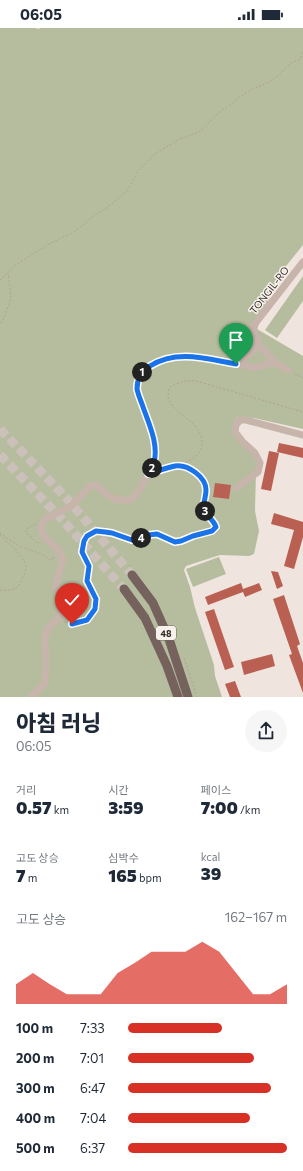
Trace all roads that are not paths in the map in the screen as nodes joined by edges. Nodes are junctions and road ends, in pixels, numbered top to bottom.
1 (303, 262) edge
2 (259, 345) junction
3 (274, 362) junction
4 (239, 363) junction
5 (288, 370) road end
6 (303, 435) edge
7 (236, 488) dead end
8 (132, 575) tunnel mouth
9 (124, 589) tunnel mouth
10 (31, 697) edge
11 (178, 697) edge
12 (188, 697) edge

1 - 2 street, TONGIL-RO
2 - 3 street
2 - 4 street
3 - 4 street
3 - 5 street
4 - 10 street
6 - 7 street
8 - 12 main road, 48
9 - 11 main road, 48

